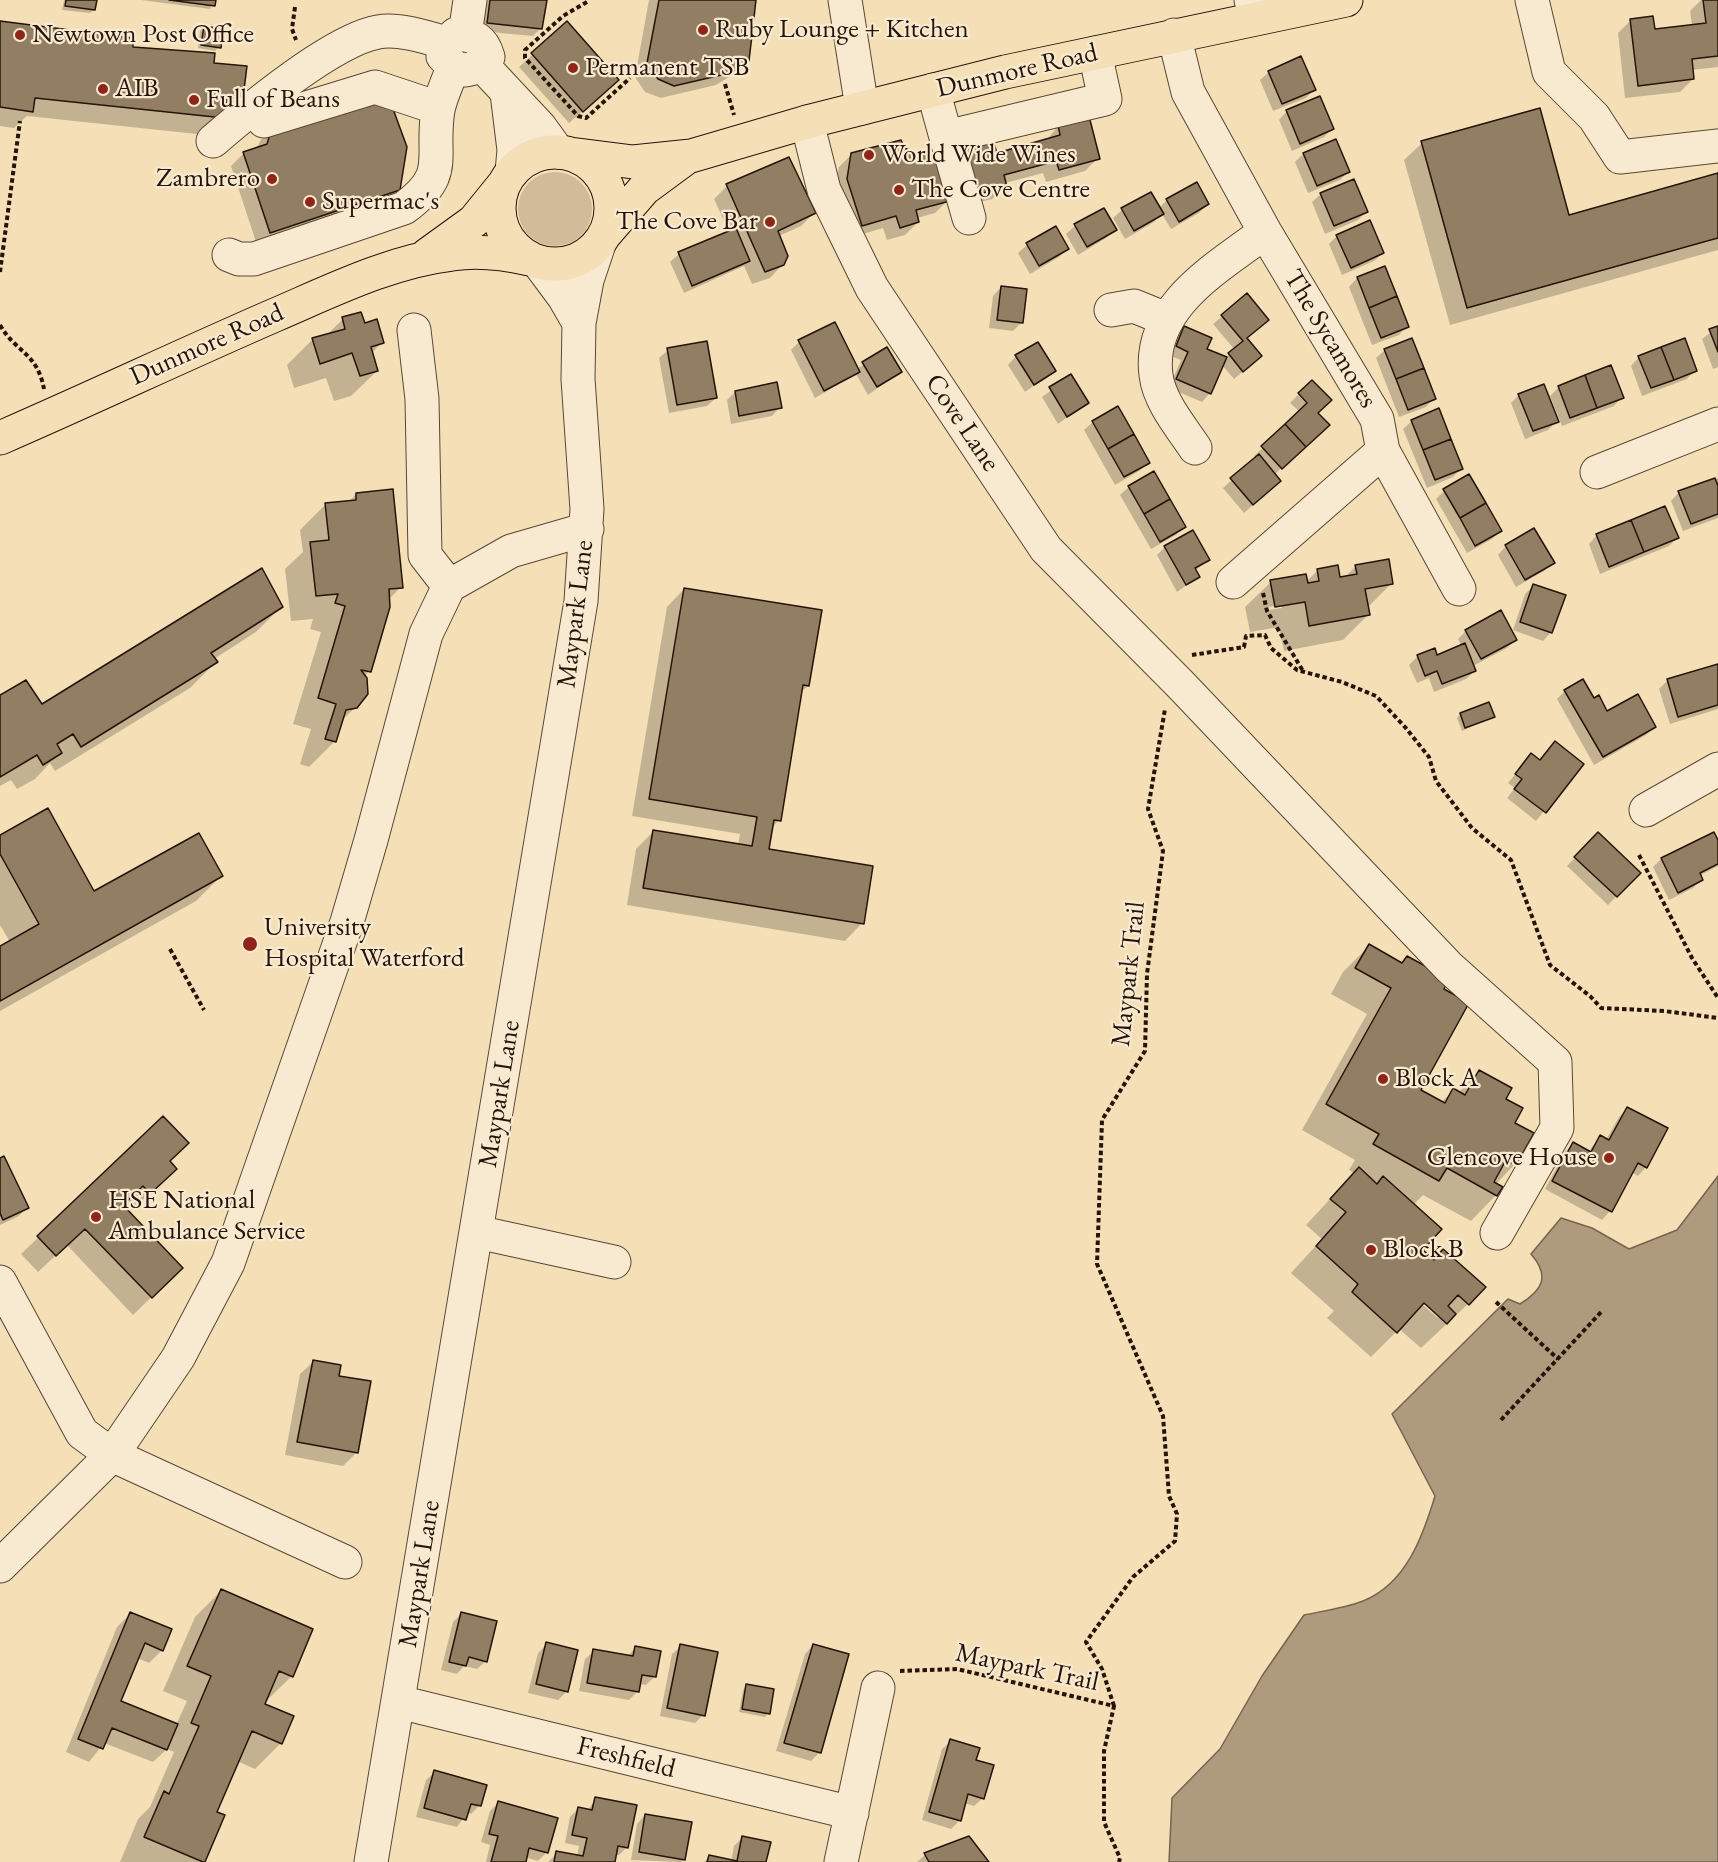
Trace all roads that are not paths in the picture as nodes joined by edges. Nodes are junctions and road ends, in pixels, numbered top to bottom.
1 (470, 0) edge
2 (845, 0) edge
3 (1346, 0) edge
4 (1532, 0) edge
5 (1253, 9) edge
6 (1174, 35) junction
7 (462, 52) junction
8 (1095, 53) junction
9 (933, 90) junction
10 (507, 93) junction
11 (255, 107) junction
12 (438, 108) junction
13 (862, 108) junction
14 (807, 122) junction
15 (946, 137) junction
16 (213, 141) dead end
17 (1718, 146) edge
18 (564, 153) junction
19 (690, 156) junction
20 (508, 178) junction
21 (969, 218) dead end
22 (1265, 232) junction
23 (602, 239) junction
24 (229, 255) dead end
25 (533, 260) junction
26 (418, 261) junction
27 (1111, 310) dead end
28 (1166, 319) junction
29 (579, 323) junction
30 (414, 330) dead end
31 (1718, 424) edge
32 (0, 438) edge
33 (1195, 448) dead end
34 (1383, 451) junction
35 (1597, 472) dead end
36 (587, 529) junction
37 (1233, 582) dead end
38 (449, 586) junction
39 (1459, 588) dead end
40 (1718, 769) edge
41 (1646, 810) dead end
42 (477, 1232) junction
43 (1497, 1233) dead end
44 (614, 1262) dead end
45 (0, 1282) edge
46 (112, 1455) junction
47 (345, 1562) dead end
48 (0, 1566) edge
49 (878, 1688) road end
50 (399, 1702) junction
51 (852, 1813) junction
52 (371, 1862) edge
53 (841, 1862) edge

1 - 7 street
2 - 13 street
3 - 5 main road, Dunmore Road
4 - 17 street
5 - 6 main road, Dunmore Road
6 - 8 main road, Dunmore Road
6 - 22 street, The Sycamores
7 - 10 street
7 - 11 street
7 - 12 street
8 - 9 main road, Dunmore Road
8 - 15 street
9 - 13 main road, Dunmore Road
9 - 15 street
10 - 18 street
10 - 20 street
11 - 12 street
11 - 16 street
12 - 24 street
13 - 14 main road, Dunmore Road
14 - 19 main road, Dunmore Road
14 - 43 street, Cove Lane
15 - 21 street
18 - 19 main road, Dunmore Road
18 - 20 main road
18 - 23 main road
19 - 23 main road, Dunmore Road
20 - 25 main road
20 - 26 main road, Dunmore Road
22 - 28 street
22 - 34 street, The Sycamores
23 - 25 main road
23 - 29 street, Maypark Lane
25 - 26 main road, Dunmore Road
25 - 29 street
26 - 32 main road, Dunmore Road
27 - 28 street
28 - 33 street
29 - 36 street, Maypark Lane
30 - 38 street
31 - 35 street
34 - 37 street
34 - 39 street, The Sycamores
36 - 38 street
36 - 42 street, Maypark Lane
38 - 46 street
40 - 41 street
42 - 44 street
42 - 50 street, Maypark Lane
45 - 46 street
46 - 47 street
46 - 48 street
49 - 51 street
50 - 51 street, Freshfield
50 - 52 street, Maypark Lane
51 - 53 street

